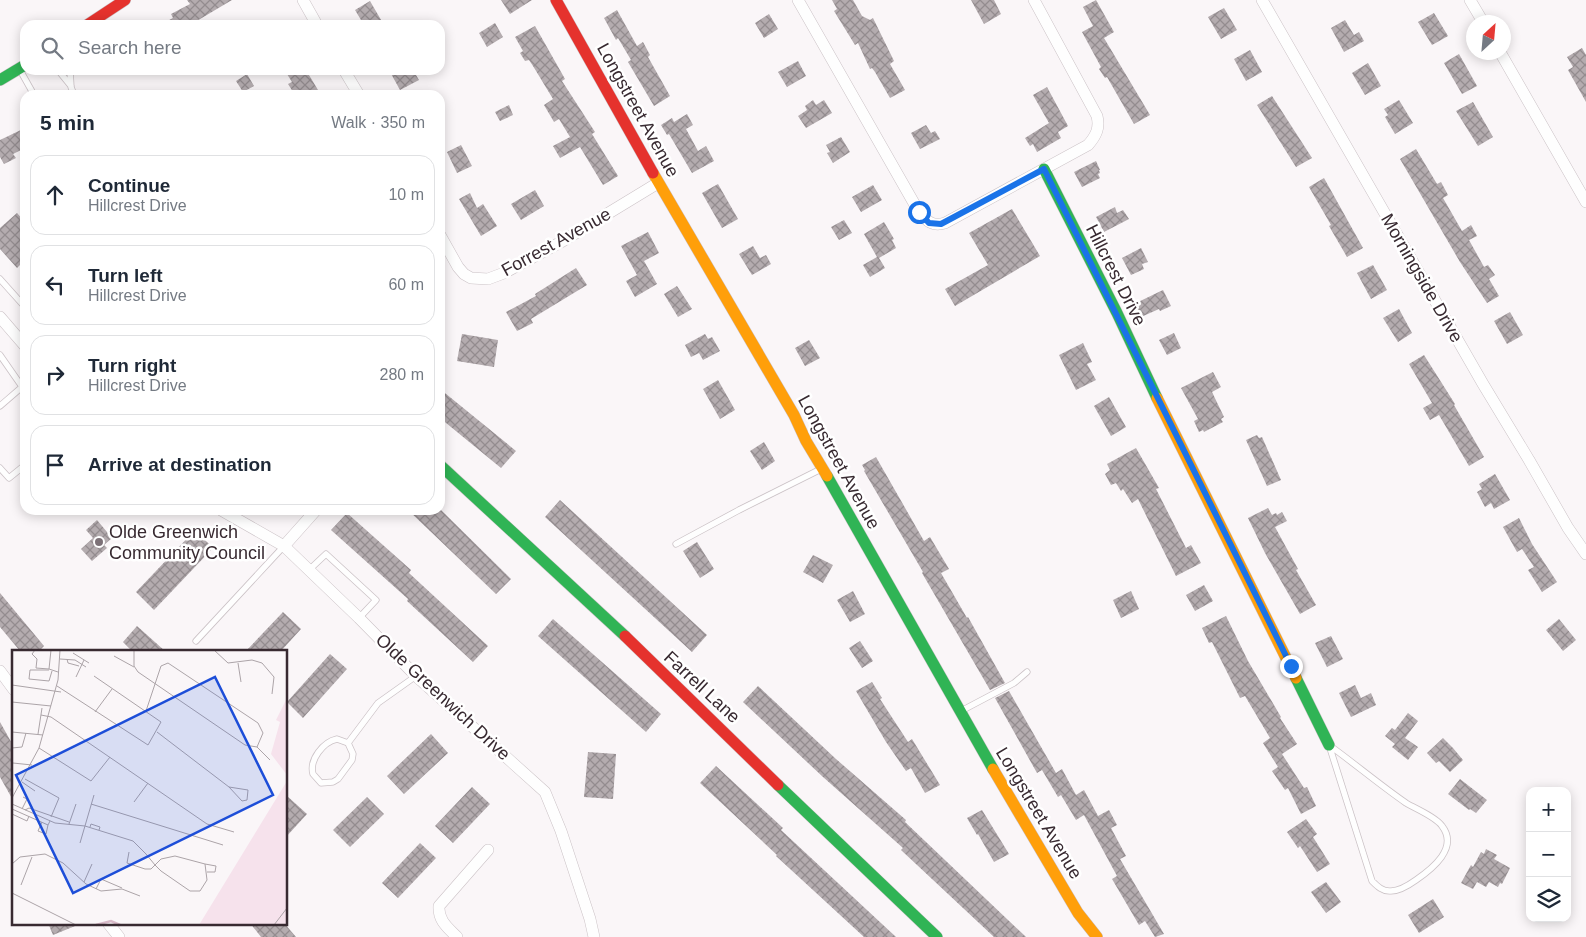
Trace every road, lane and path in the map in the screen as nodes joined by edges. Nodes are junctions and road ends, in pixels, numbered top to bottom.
1 (125, 0) edge
2 (303, 0) edge
3 (556, 0) edge
4 (798, 0) edge
5 (1262, 0) edge
6 (1470, 0) edge
7 (1036, 1) edge
8 (1479, 15) edge
9 (95, 20) edge
10 (315, 20) edge
11 (1505, 60) edge
12 (20, 68) edge
13 (25, 75) edge
14 (62, 75) edge
15 (70, 75) edge
16 (347, 75) edge
17 (0, 80) edge
18 (71, 87) junction
19 (32, 90) edge
20 (72, 90) edge
21 (356, 90) edge
22 (1044, 169) junction
23 (658, 182) junction
24 (1586, 202) edge
25 (445, 244) edge
26 (0, 279) edge
27 (20, 302) edge
28 (1, 320) edge
29 (20, 339) edge
30 (0, 355) edge
31 (20, 385) edge
32 (20, 391) edge
33 (0, 406) edge
34 (0, 468) edge
35 (823, 468) junction
36 (20, 469) edge
37 (445, 470) edge
38 (230, 515) edge
39 (312, 515) edge
40 (676, 544) dead end
41 (284, 546) junction
42 (1586, 554) edge
43 (309, 570) junction
44 (359, 618) junction
45 (196, 641) dead end
46 (0, 671) edge
47 (1027, 672) dead end
48 (416, 676) junction
49 (12, 687) edge
50 (959, 712) junction
51 (348, 743) junction
52 (1330, 745) junction
53 (488, 850) dead end
54 (109, 924) edge
55 (119, 937) edge
56 (456, 937) edge
57 (594, 937) edge
58 (937, 937) edge
59 (1097, 937) edge

1 - 9 street
2 - 10 street
3 - 23 street, Longstreet Avenue
4 - 22 street
5 - 42 street, Morningside Drive
6 - 8 street
7 - 22 street
11 - 24 street
12 - 17 street
13 - 19 lane
14 - 18 lane
15 - 18 lane
16 - 21 street
18 - 20 lane
22 - 52 street, Hillcrest Drive
23 - 25 street, Forrest Avenue
23 - 35 street, Longstreet Avenue
26 - 27 lane
28 - 29 street
30 - 31 lane
32 - 33 lane
34 - 36 lane
35 - 40 lane
35 - 50 street, Longstreet Avenue
37 - 58 street, Farrell Lane
38 - 41 street, Olde Greenwich Drive
39 - 41 street
41 - 43 street, Olde Greenwich Drive
41 - 45 lane
43 - 44 street, Olde Greenwich Drive
43 - 44 lane
44 - 48 street, Olde Greenwich Drive
46 - 49 street
47 - 50 lane
48 - 51 lane
48 - 57 street, Olde Greenwich Drive
50 - 59 street, Longstreet Avenue
51 - 51 lane
52 - 52 lane
53 - 56 street
54 - 55 street

